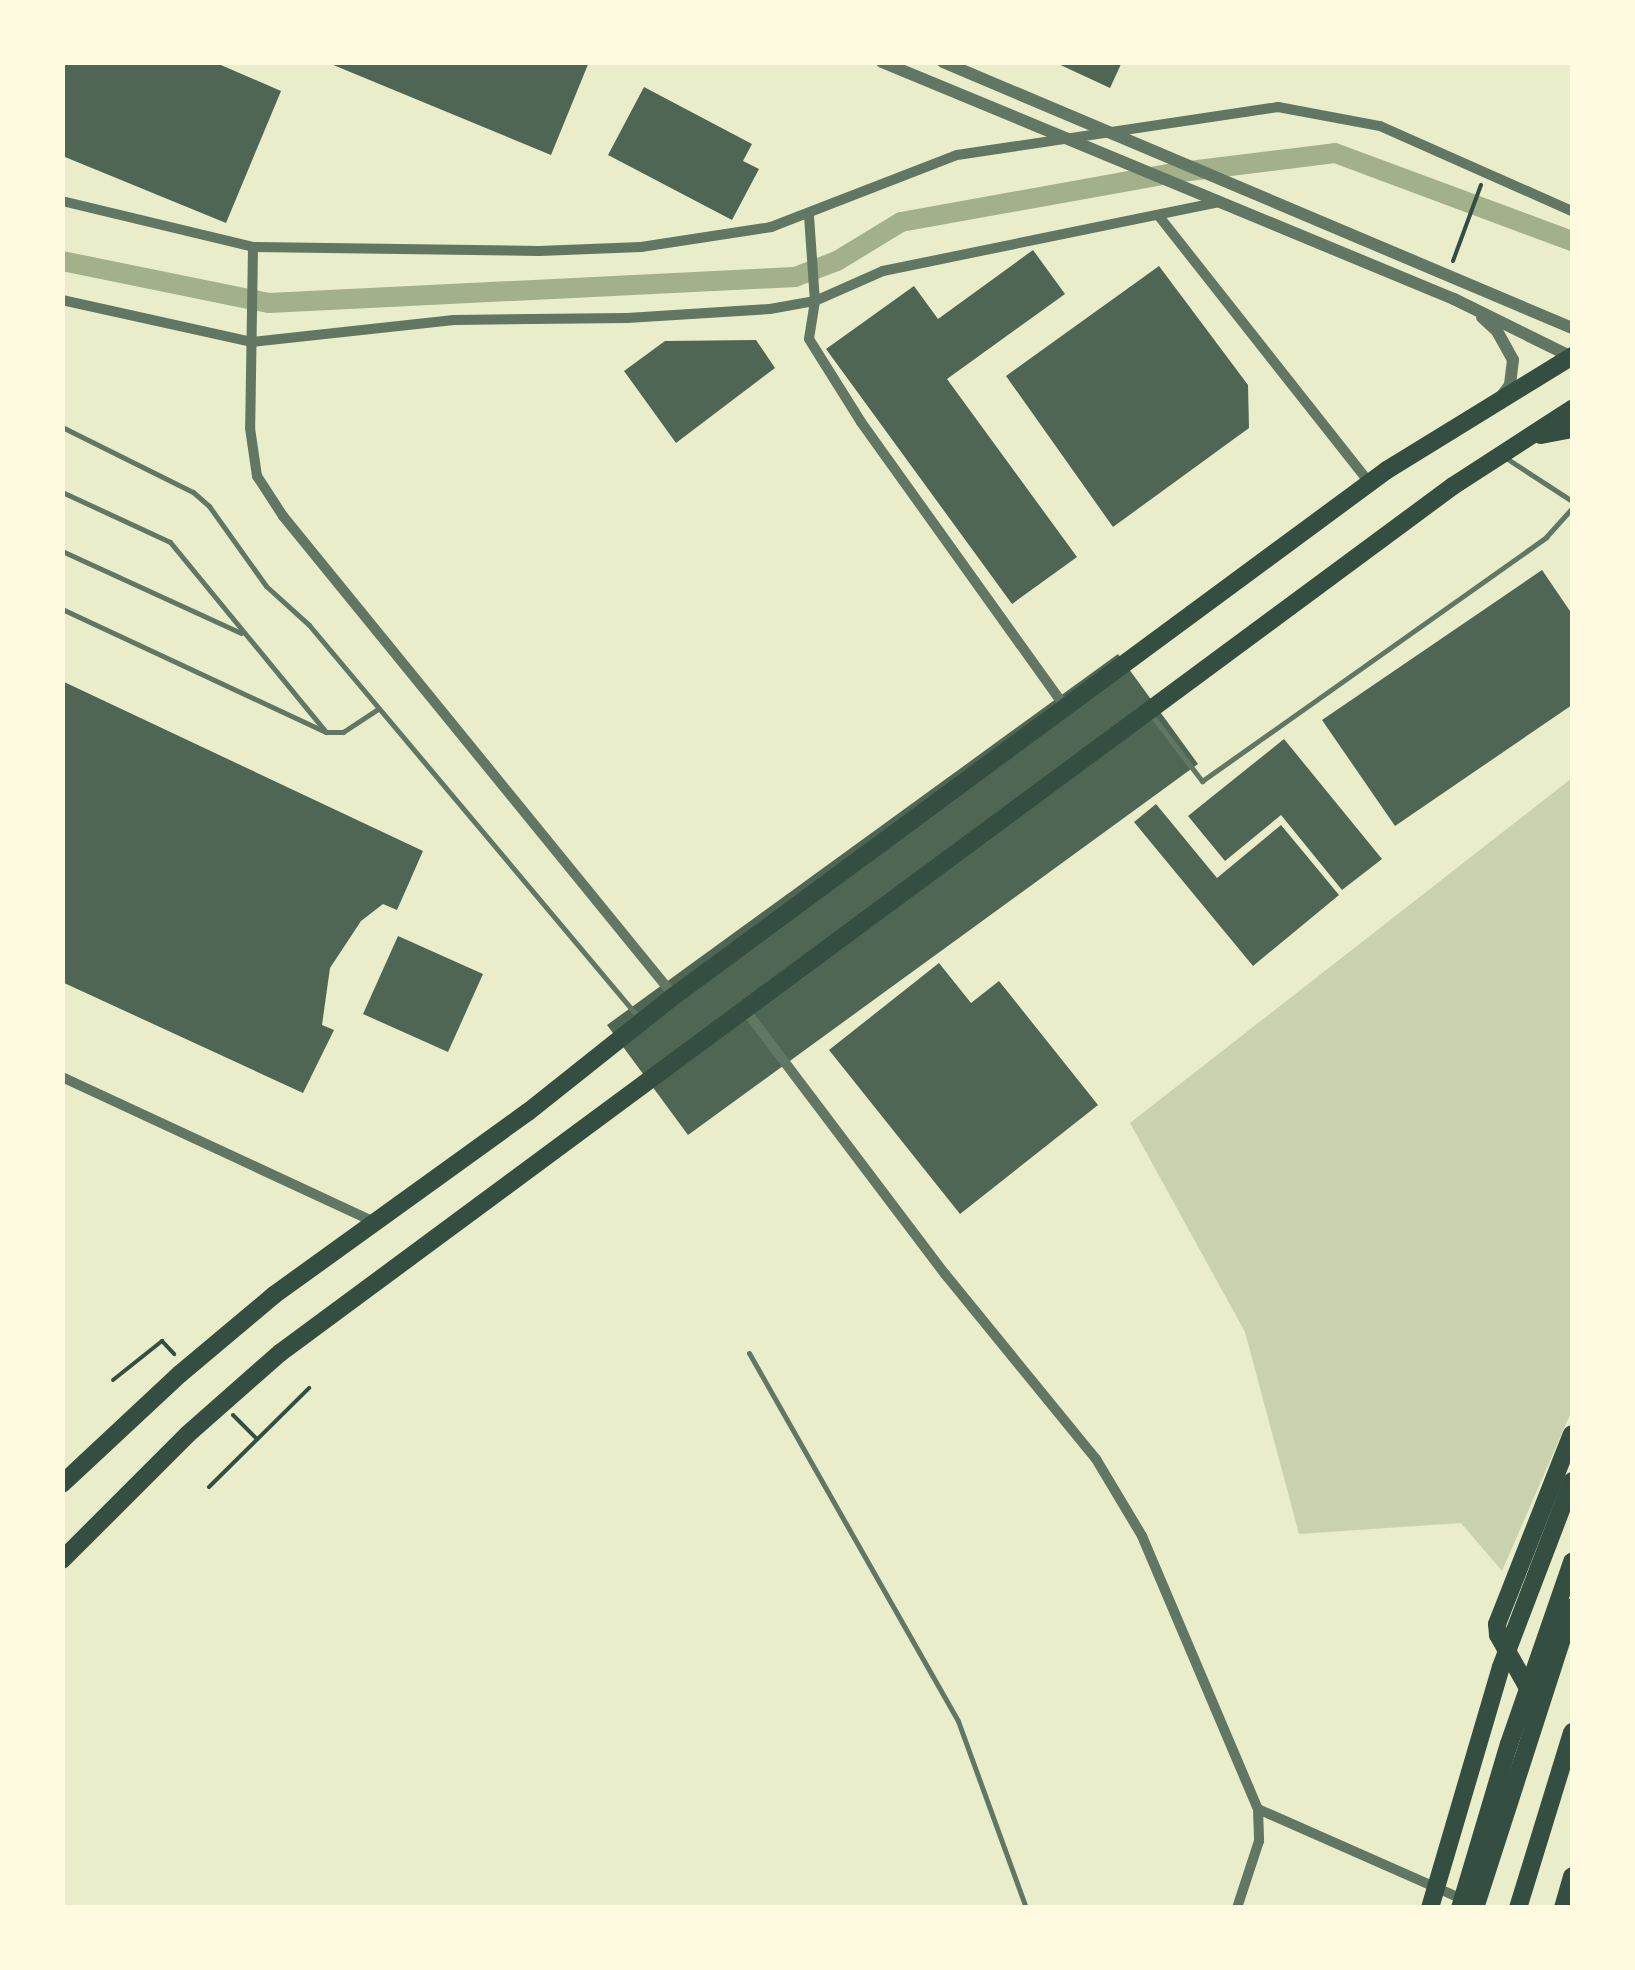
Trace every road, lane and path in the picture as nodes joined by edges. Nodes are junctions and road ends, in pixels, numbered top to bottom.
1 (882, 62) edge
2 (943, 62) edge
3 (1107, 132) junction
4 (1068, 138) junction
5 (1486, 172) junction
6 (62, 200) edge
7 (1212, 200) junction
8 (1572, 211) edge
9 (1158, 215) junction
10 (809, 216) junction
11 (253, 247) junction
12 (1449, 273) junction
13 (62, 300) edge
14 (815, 301) junction
15 (1468, 305) junction
16 (1572, 328) edge
17 (250, 342) junction
18 (1572, 357) edge
19 (1495, 405) junction
20 (1572, 410) edge
21 (62, 427) edge
22 (1572, 430) edge
23 (1506, 450) junction
24 (1370, 483) junction
25 (62, 492) edge
26 (1572, 504) edge
27 (62, 551) edge
28 (62, 609) edge
29 (247, 636) junction
30 (1064, 706) junction
31 (378, 709) junction
32 (1148, 711) junction
33 (326, 732) junction
34 (674, 996) junction
35 (746, 1011) junction
36 (642, 1021) junction
37 (62, 1076) edge
38 (375, 1222) junction
39 (162, 1341) dead end
40 (749, 1353) dead end
41 (114, 1380) dead end
42 (309, 1388) dead end
43 (1572, 1434) edge
44 (1572, 1481) edge
45 (62, 1484) edge
46 (209, 1487) dead end
47 (62, 1560) edge
48 (1572, 1562) edge
49 (1572, 1606) edge
50 (1528, 1688) junction
51 (1572, 1732) edge
52 (1572, 1753) edge
53 (1258, 1809) junction
54 (1572, 1876) edge
55 (1466, 1905) edge
56 (1026, 1908) edge
57 (1237, 1908) edge
58 (1430, 1908) edge
59 (1518, 1908) edge
60 (1526, 1908) edge
61 (1563, 1908) edge

1 - 4 street
2 - 3 street
3 - 4 street
3 - 5 street
3 - 12 street
4 - 7 street
4 - 10 street
5 - 8 street
5 - 12 path
6 - 11 street
7 - 9 street
7 - 15 street
9 - 14 street
9 - 24 street
10 - 11 street
10 - 14 street
11 - 17 street
12 - 16 street
13 - 17 street
14 - 17 street
14 - 30 street
15 - 18 street
15 - 19 street
17 - 34 street
18 - 19 highway
19 - 24 highway
20 - 23 highway
21 - 31 lane
22 - 23 highway
23 - 26 lane
23 - 32 highway
24 - 30 highway
25 - 29 lane
26 - 32 lane
27 - 29 lane
28 - 33 lane
29 - 33 lane
30 - 34 highway
31 - 33 lane
31 - 36 lane
32 - 35 highway
34 - 36 highway
35 - 47 highway
35 - 53 street
36 - 38 highway
37 - 38 street
38 - 45 highway
39 - 41 path
40 - 56 lane
42 - 46 path
43 - 50 highway
44 - 58 highway
48 - 50 highway
49 - 55 highway
50 - 55 highway
51 - 59 highway
52 - 60 highway
53 - 55 street
53 - 57 street
54 - 61 highway

